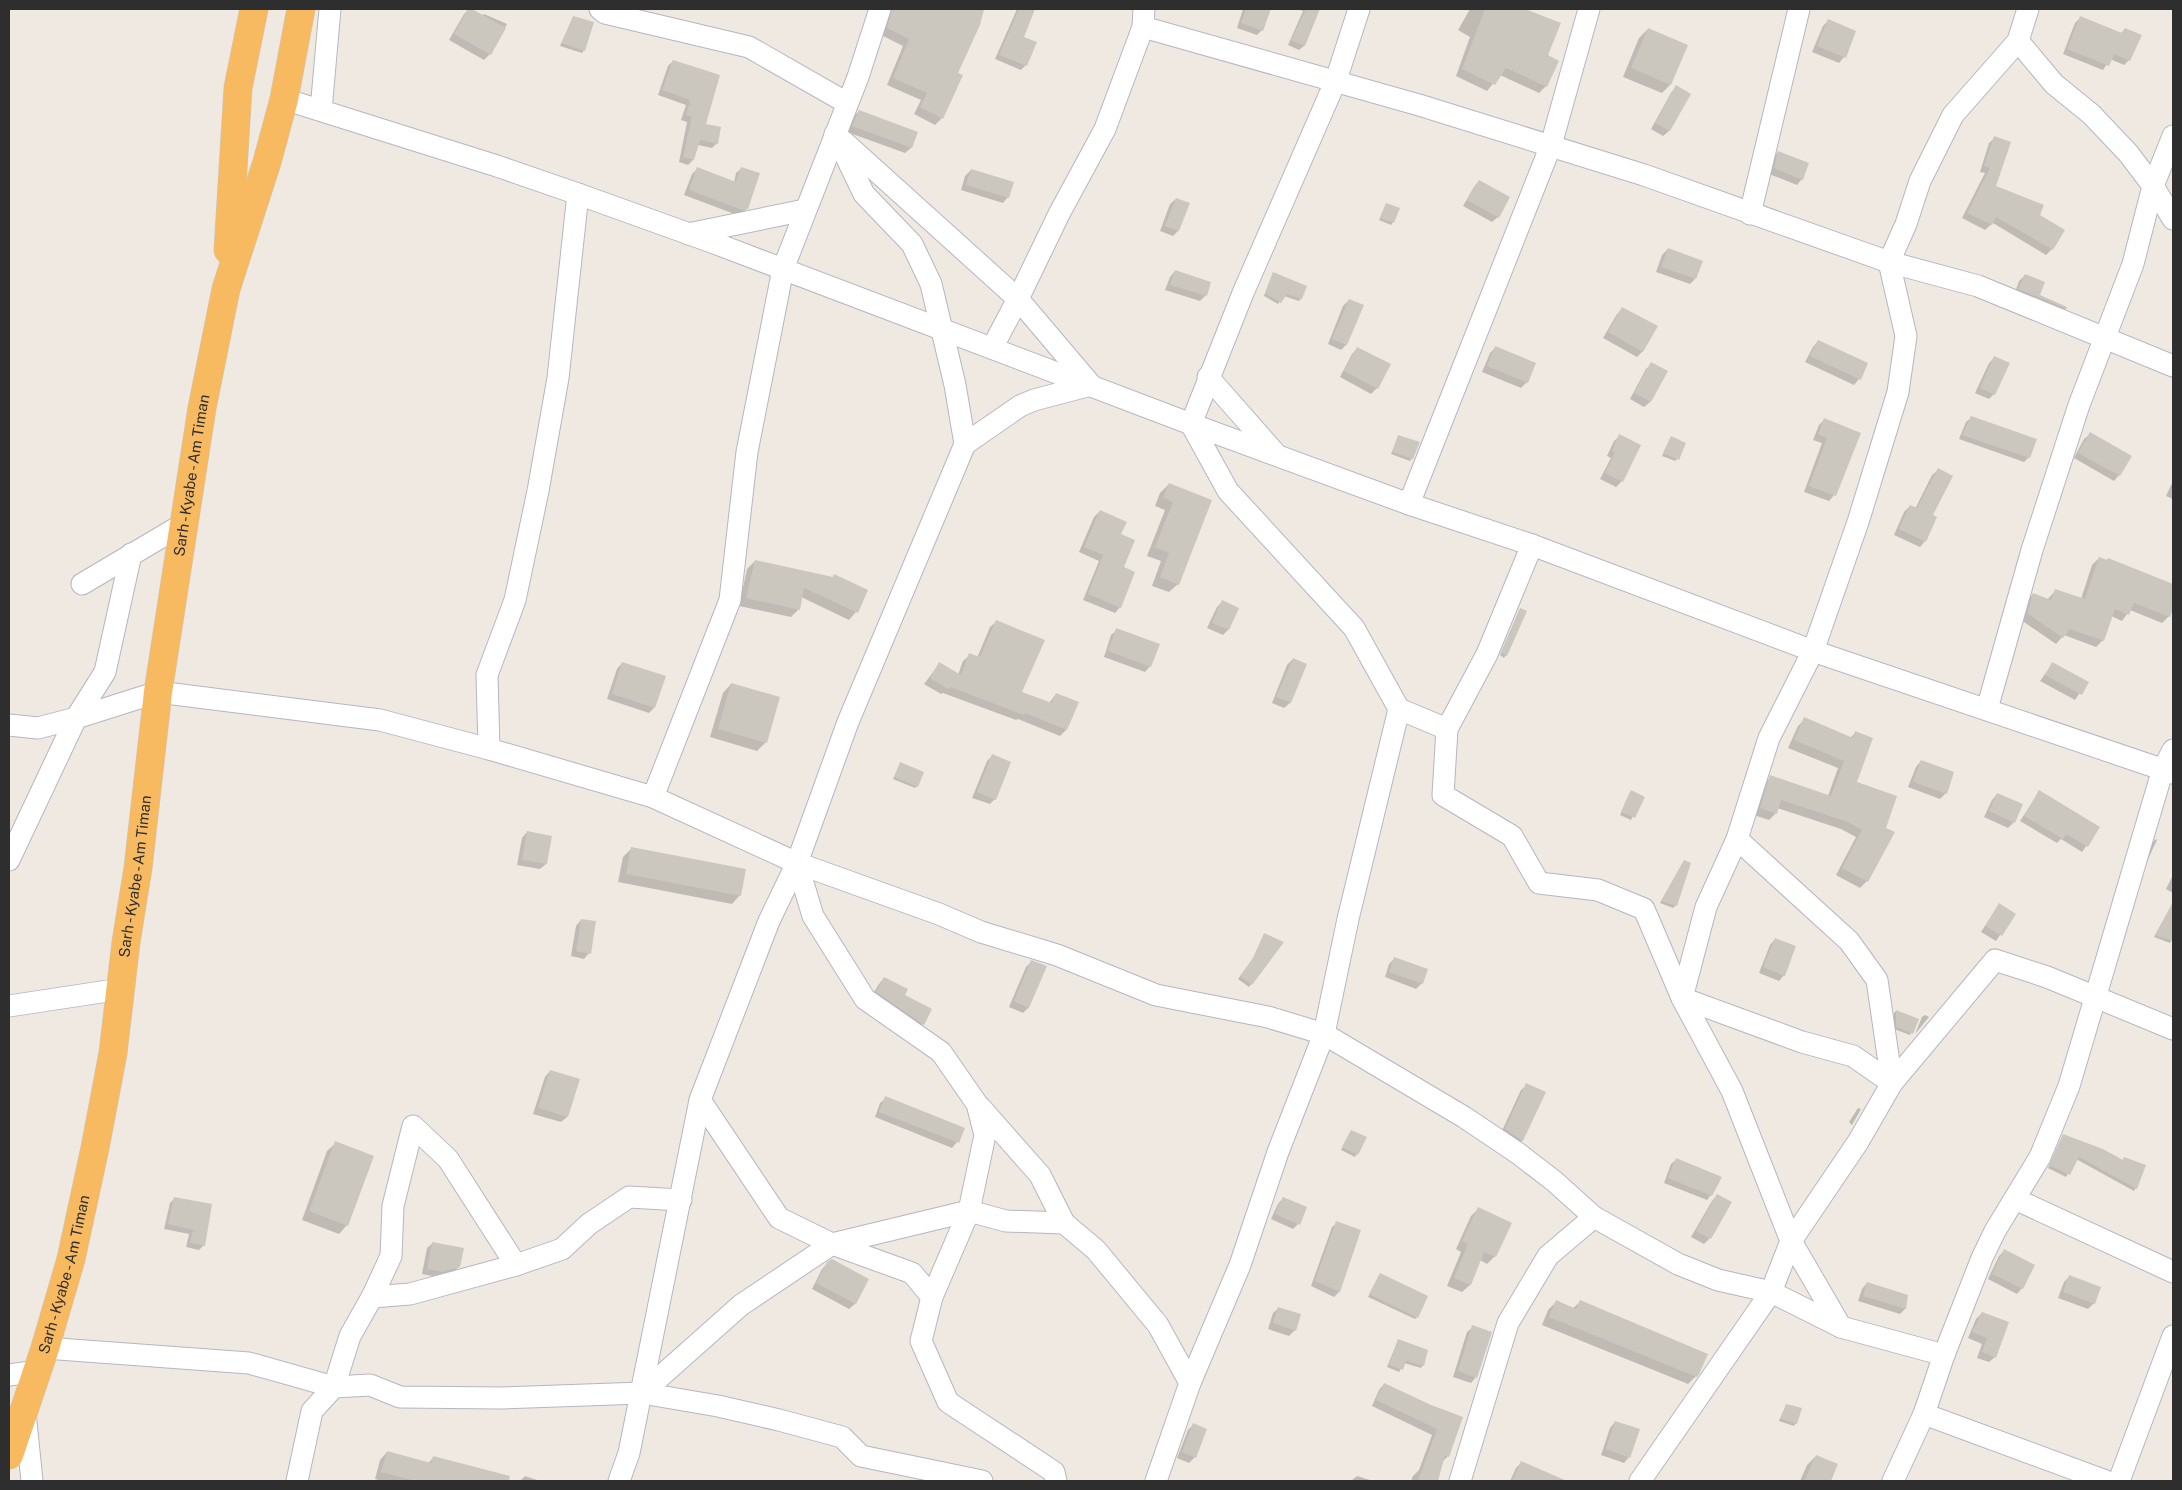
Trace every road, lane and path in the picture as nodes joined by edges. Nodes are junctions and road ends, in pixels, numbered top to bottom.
1 (254, 9) edge
2 (301, 9) edge
3 (330, 9) edge
4 (600, 9) edge
5 (880, 9) edge
6 (1359, 9) edge
7 (1589, 9) edge
8 (1800, 9) edge
9 (2028, 9) edge
10 (1144, 18) edge
11 (2018, 41) junction
12 (1336, 80) junction
13 (284, 99) junction
14 (847, 103) junction
15 (321, 110) junction
16 (835, 134) junction
17 (2173, 136) edge
18 (1551, 145) junction
19 (2153, 186) junction
20 (578, 194) junction
21 (805, 210) junction
22 (1750, 214) junction
23 (2173, 219) edge
24 (688, 234) junction
25 (1889, 262) junction
26 (783, 269) junction
27 (226, 289) junction
28 (1018, 299) junction
29 (942, 329) junction
30 (2104, 339) junction
31 (992, 348) junction
32 (2173, 366) edge
33 (1208, 377) junction
34 (1091, 385) junction
35 (1191, 424) junction
36 (965, 444) junction
37 (1277, 456) junction
38 (1409, 504) junction
39 (184, 523) junction
40 (1532, 545) junction
41 (131, 554) junction
42 (82, 584) dead end
43 (1813, 651) junction
44 (158, 692) junction
45 (1399, 709) junction
46 (1987, 709) junction
47 (76, 718) junction
48 (9, 725) edge
49 (1446, 730) junction
50 (489, 749) junction
51 (2173, 750) edge
52 (2168, 771) edge
53 (653, 797) junction
54 (1737, 839) junction
55 (9, 860) edge
56 (797, 862) junction
57 (121, 989) junction
58 (2094, 997) junction
59 (1682, 998) junction
60 (9, 1006) edge
61 (2173, 1029) edge
62 (1324, 1034) junction
63 (1892, 1083) junction
64 (700, 1100) junction
65 (977, 1104) junction
66 (2015, 1199) junction
67 (681, 1200) junction
68 (969, 1211) junction
69 (1594, 1217) junction
70 (1064, 1224) junction
71 (1791, 1241) junction
72 (832, 1244) junction
73 (516, 1265) junction
74 (2173, 1272) edge
75 (1771, 1292) junction
76 (932, 1297) junction
77 (372, 1298) junction
78 (1841, 1327) junction
79 (2173, 1336) edge
80 (1944, 1355) junction
81 (42, 1360) junction
82 (9, 1374) edge
83 (1190, 1383) junction
84 (334, 1387) junction
85 (642, 1393) junction
86 (25, 1410) junction
87 (1924, 1414) junction
88 (9, 1455) edge
89 (32, 1481) edge
90 (296, 1481) edge
91 (619, 1481) edge
92 (982, 1481) edge
93 (1056, 1481) edge
94 (1156, 1481) edge
95 (1460, 1481) edge
96 (1640, 1481) edge
97 (1894, 1481) edge
98 (2106, 1481) edge
99 (2119, 1481) edge

1 - 27 highway, Sarh - Kyabe - Am Timan
2 - 13 highway, Sarh - Kyabe - Am Timan
3 - 15 street
4 - 14 street
5 - 14 street
6 - 12 street
7 - 18 street
8 - 22 street
9 - 11 street
10 - 12 street
10 - 28 street
11 - 19 street
11 - 25 street
12 - 18 street
12 - 33 street
13 - 15 street
13 - 27 highway, Sarh - Kyabe - Am Timan
14 - 16 street
15 - 20 street
16 - 21 street
16 - 28 street
16 - 29 street
17 - 19 street
18 - 22 street
18 - 38 street
19 - 23 street
19 - 30 street
20 - 24 street
20 - 50 street
21 - 24 street
21 - 26 street
22 - 25 street
24 - 26 street
25 - 30 street
25 - 43 street
26 - 29 street
26 - 53 street
27 - 39 highway, Sarh - Kyabe - Am Timan
28 - 31 street
28 - 34 street
29 - 31 street
29 - 36 street
30 - 32 street
30 - 46 street
31 - 34 street
33 - 35 street
33 - 37 street
34 - 35 street
34 - 36 street
35 - 37 street
35 - 45 street
36 - 56 street
37 - 38 street
38 - 40 street
39 - 41 street
39 - 44 highway, Sarh - Kyabe - Am Timan
40 - 43 street
40 - 49 street
41 - 42 street
41 - 47 street
43 - 46 street
43 - 54 street
44 - 47 street
44 - 50 street
44 - 57 highway, Sarh - Kyabe - Am Timan
45 - 49 street
45 - 62 street
46 - 52 street
47 - 48 street
47 - 55 street
49 - 59 street
50 - 53 street
51 - 52 street
52 - 58 street
53 - 56 street
54 - 59 street
54 - 63 street
56 - 62 street
56 - 64 street
56 - 65 street
57 - 60 street
57 - 81 highway, Sarh - Kyabe - Am Timan
58 - 61 street
58 - 63 street
58 - 66 street
59 - 63 street
59 - 71 street
62 - 69 street
62 - 83 street
63 - 71 street
64 - 67 street
64 - 72 street
65 - 68 street
65 - 70 street
66 - 74 street
66 - 80 street
67 - 73 street
67 - 85 street
68 - 70 street
68 - 72 street
68 - 76 street
69 - 75 street
69 - 95 street
70 - 83 street
71 - 75 street
71 - 78 street
72 - 76 street
72 - 85 street
73 - 77 street
73 - 77 street
75 - 78 street
75 - 96 street
76 - 93 street
77 - 84 street
78 - 80 street
79 - 99 street
80 - 87 street
81 - 82 street
81 - 84 street
81 - 86 highway, Sarh - Kyabe - Am Timan
83 - 94 street
84 - 85 street
84 - 90 street
85 - 91 street
85 - 92 street
86 - 88 highway, Sarh - Kyabe - Am Timan
86 - 89 street
87 - 97 street
87 - 98 street

